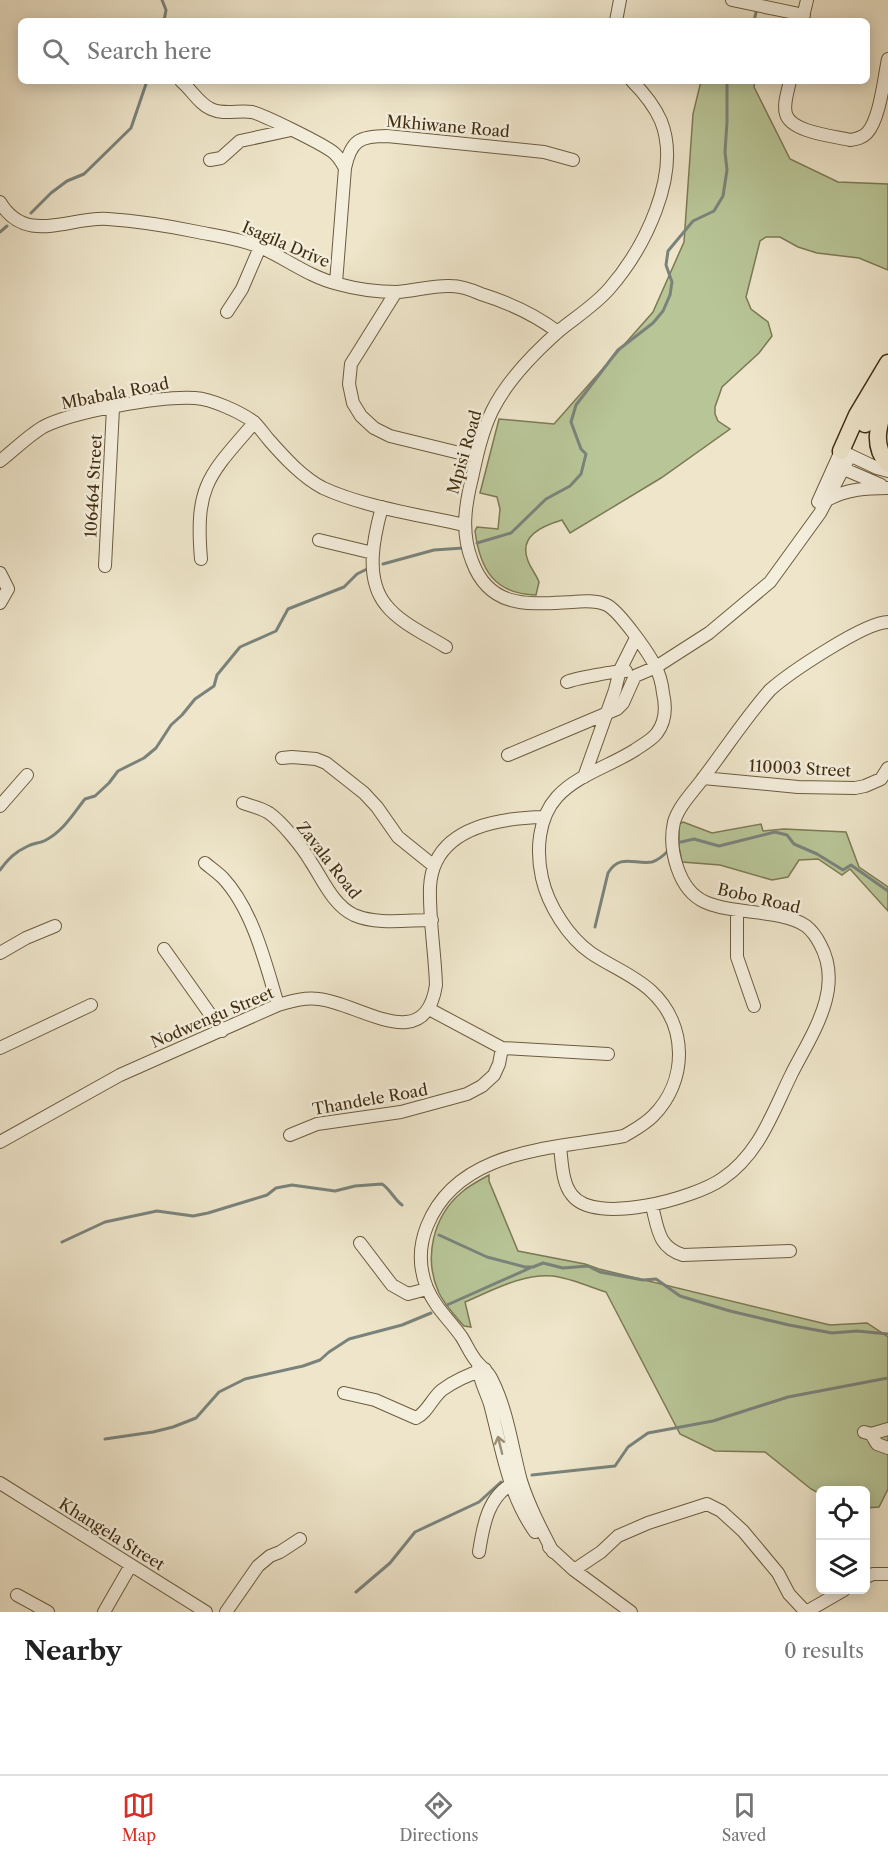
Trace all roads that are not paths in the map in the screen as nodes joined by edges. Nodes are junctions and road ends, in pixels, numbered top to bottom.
1 (620, 0) edge
2 (732, 0) edge
3 (807, 0) edge
4 (617, 18) edge
5 (803, 18) edge
6 (888, 59) edge
7 (185, 84) edge
8 (635, 84) edge
9 (790, 84) edge
10 (291, 130) junction
11 (210, 160) dead end
12 (573, 160) dead end
13 (345, 168) junction
14 (0, 202) edge
15 (260, 247) junction
16 (336, 284) junction
17 (396, 292) junction
18 (227, 312) dead end
19 (558, 332) junction
20 (888, 363) edge
21 (888, 387) edge
22 (888, 395) edge
23 (113, 408) junction
24 (254, 423) junction
25 (476, 457) junction
26 (842, 460) junction
27 (0, 461) edge
28 (888, 464) edge
29 (888, 471) edge
30 (888, 488) edge
31 (829, 499) junction
32 (382, 507) junction
33 (464, 525) junction
34 (803, 536) junction
35 (319, 540) dead end
36 (373, 553) junction
37 (201, 559) dead end
38 (105, 566) dead end
39 (0, 573) edge
40 (0, 603) edge
41 (888, 622) edge
42 (636, 638) junction
43 (446, 647) dead end
44 (656, 667) junction
45 (620, 670) junction
46 (639, 673) junction
47 (567, 682) dead end
48 (607, 713) junction
49 (508, 755) dead end
50 (282, 759) dead end
51 (888, 768) edge
52 (27, 775) dead end
53 (584, 777) junction
54 (703, 778) junction
55 (243, 803) dead end
56 (0, 806) edge
57 (544, 817) junction
58 (205, 863) dead end
59 (434, 866) junction
60 (737, 911) junction
61 (432, 920) junction
62 (55, 926) dead end
63 (164, 949) dead end
64 (0, 953) edge
65 (91, 1005) dead end
66 (278, 1005) junction
67 (754, 1006) dead end
68 (429, 1009) junction
69 (222, 1031) junction
70 (0, 1048) edge
71 (502, 1048) junction
72 (608, 1054) dead end
73 (290, 1135) dead end
74 (0, 1142) edge
75 (560, 1147) junction
76 (652, 1206) junction
77 (360, 1243) dead end
78 (790, 1251) dead end
79 (427, 1289) junction
80 (481, 1368) junction
81 (344, 1393) dead end
82 (888, 1429) edge
83 (888, 1448) edge
84 (515, 1482) junction
85 (0, 1483) edge
86 (300, 1539) dead end
87 (479, 1552) dead end
88 (131, 1565) junction
89 (574, 1570) junction
90 (888, 1574) edge
91 (870, 1575) edge
92 (837, 1594) edge
93 (17, 1595) dead end
94 (48, 1612) edge
95 (104, 1612) edge
96 (206, 1612) edge
97 (226, 1612) edge
98 (631, 1612) edge
99 (806, 1612) edge

1 - 4 street
2 - 5 street
3 - 5 street
6 - 9 street
7 - 10 street
8 - 19 street, Mpisi Road
10 - 11 street
10 - 13 street
12 - 13 street, Mkhiwane Road
13 - 16 street, Mkhiwane Road
14 - 15 street, Isagila Drive
15 - 16 street, Isagila Drive
15 - 18 street
16 - 17 street, Isagila Drive
17 - 19 street, Isagila Drive
17 - 25 street
19 - 25 street, Mpisi Road
20 - 26 main road
21 - 26 main road
22 - 28 main road
23 - 24 street, Mbabala Road
23 - 27 street, Mbabala Road
23 - 38 street, 106464 Street
24 - 32 street, Mbabala Road
24 - 37 street
25 - 33 street, Mpisi Road
26 - 29 street
26 - 30 street
26 - 31 street
26 - 34 street
30 - 31 street
31 - 34 street
32 - 33 street, Mbabala Road
32 - 36 street
33 - 42 street, Mpisi Road
34 - 44 street
35 - 36 street
36 - 43 street
39 - 40 street
41 - 54 street, Bobo Road
42 - 44 street, Mpisi Road
42 - 45 street
44 - 46 street
44 - 53 street
45 - 46 street
45 - 47 street
45 - 48 street
46 - 48 street
48 - 49 street
48 - 53 street
50 - 59 street
51 - 54 street, 110003 Street
52 - 56 street
53 - 57 street
54 - 60 street, Bobo Road
55 - 61 street, Zavala Road
57 - 59 street
57 - 75 street
58 - 66 street
59 - 61 street
60 - 67 street
60 - 76 street, Bobo Road
61 - 68 street
62 - 64 street
63 - 69 street
65 - 70 street
66 - 68 street, Nodwengu Street
66 - 69 street, Nodwengu Street
68 - 71 street
69 - 74 street, Nodwengu Street
71 - 72 street
71 - 73 street, Thandele Road
75 - 76 street, Bobo Road
75 - 79 street
76 - 78 street
77 - 79 street
79 - 80 street
80 - 81 street
80 - 84 street
82 - 83 street
84 - 87 street
84 - 89 street
85 - 88 street, Khangela Street
86 - 97 street
88 - 95 street
88 - 96 street, Khangela Street
89 - 98 street
89 - 99 street
90 - 91 street
92 - 99 street
93 - 94 street

